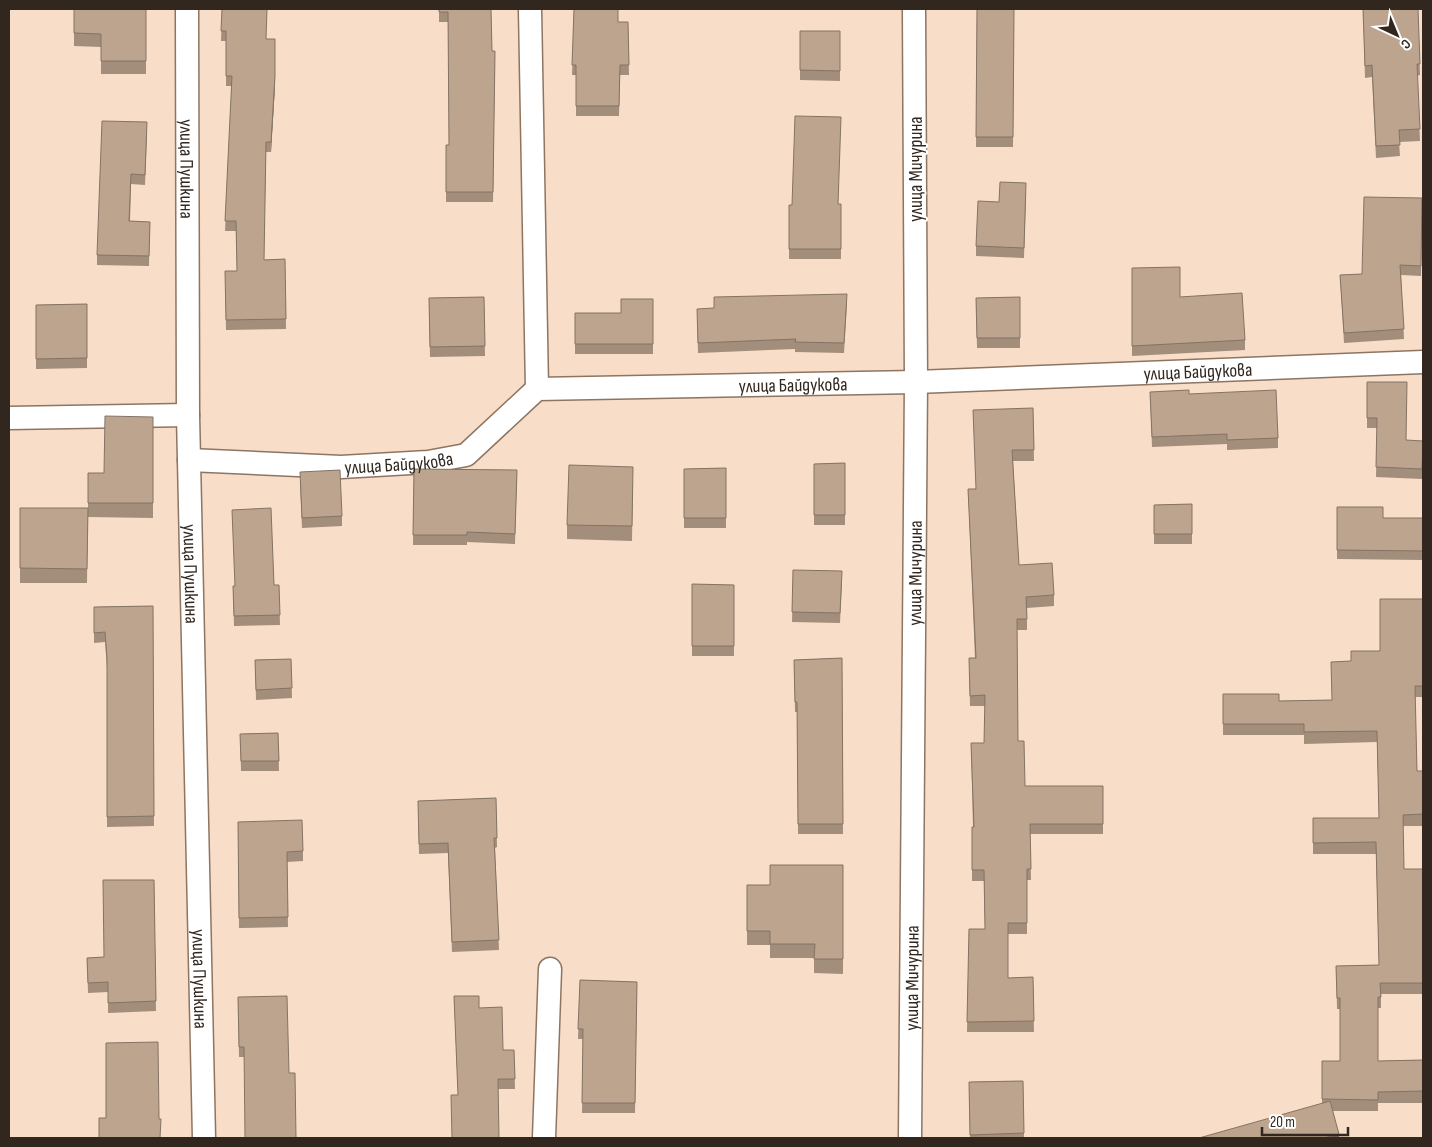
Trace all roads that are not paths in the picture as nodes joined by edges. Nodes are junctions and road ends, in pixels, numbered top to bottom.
1 (187, 9) edge
2 (530, 9) edge
3 (914, 9) edge
4 (1423, 362) edge
5 (916, 382) junction
6 (537, 390) junction
7 (188, 415) junction
8 (9, 418) edge
9 (189, 460) junction
10 (550, 969) dead end
11 (204, 1138) edge
12 (544, 1138) edge
13 (910, 1138) edge

1 - 7 street, улица Пушкина
2 - 6 street
3 - 5 street, улица Мичурина
4 - 5 street, улица Байдукова
5 - 6 street, улица Байдукова
5 - 13 street, улица Мичурина
6 - 9 street, улица Байдукова
7 - 8 street
7 - 9 street, улица Пушкина
9 - 11 street, улица Пушкина
10 - 12 street

